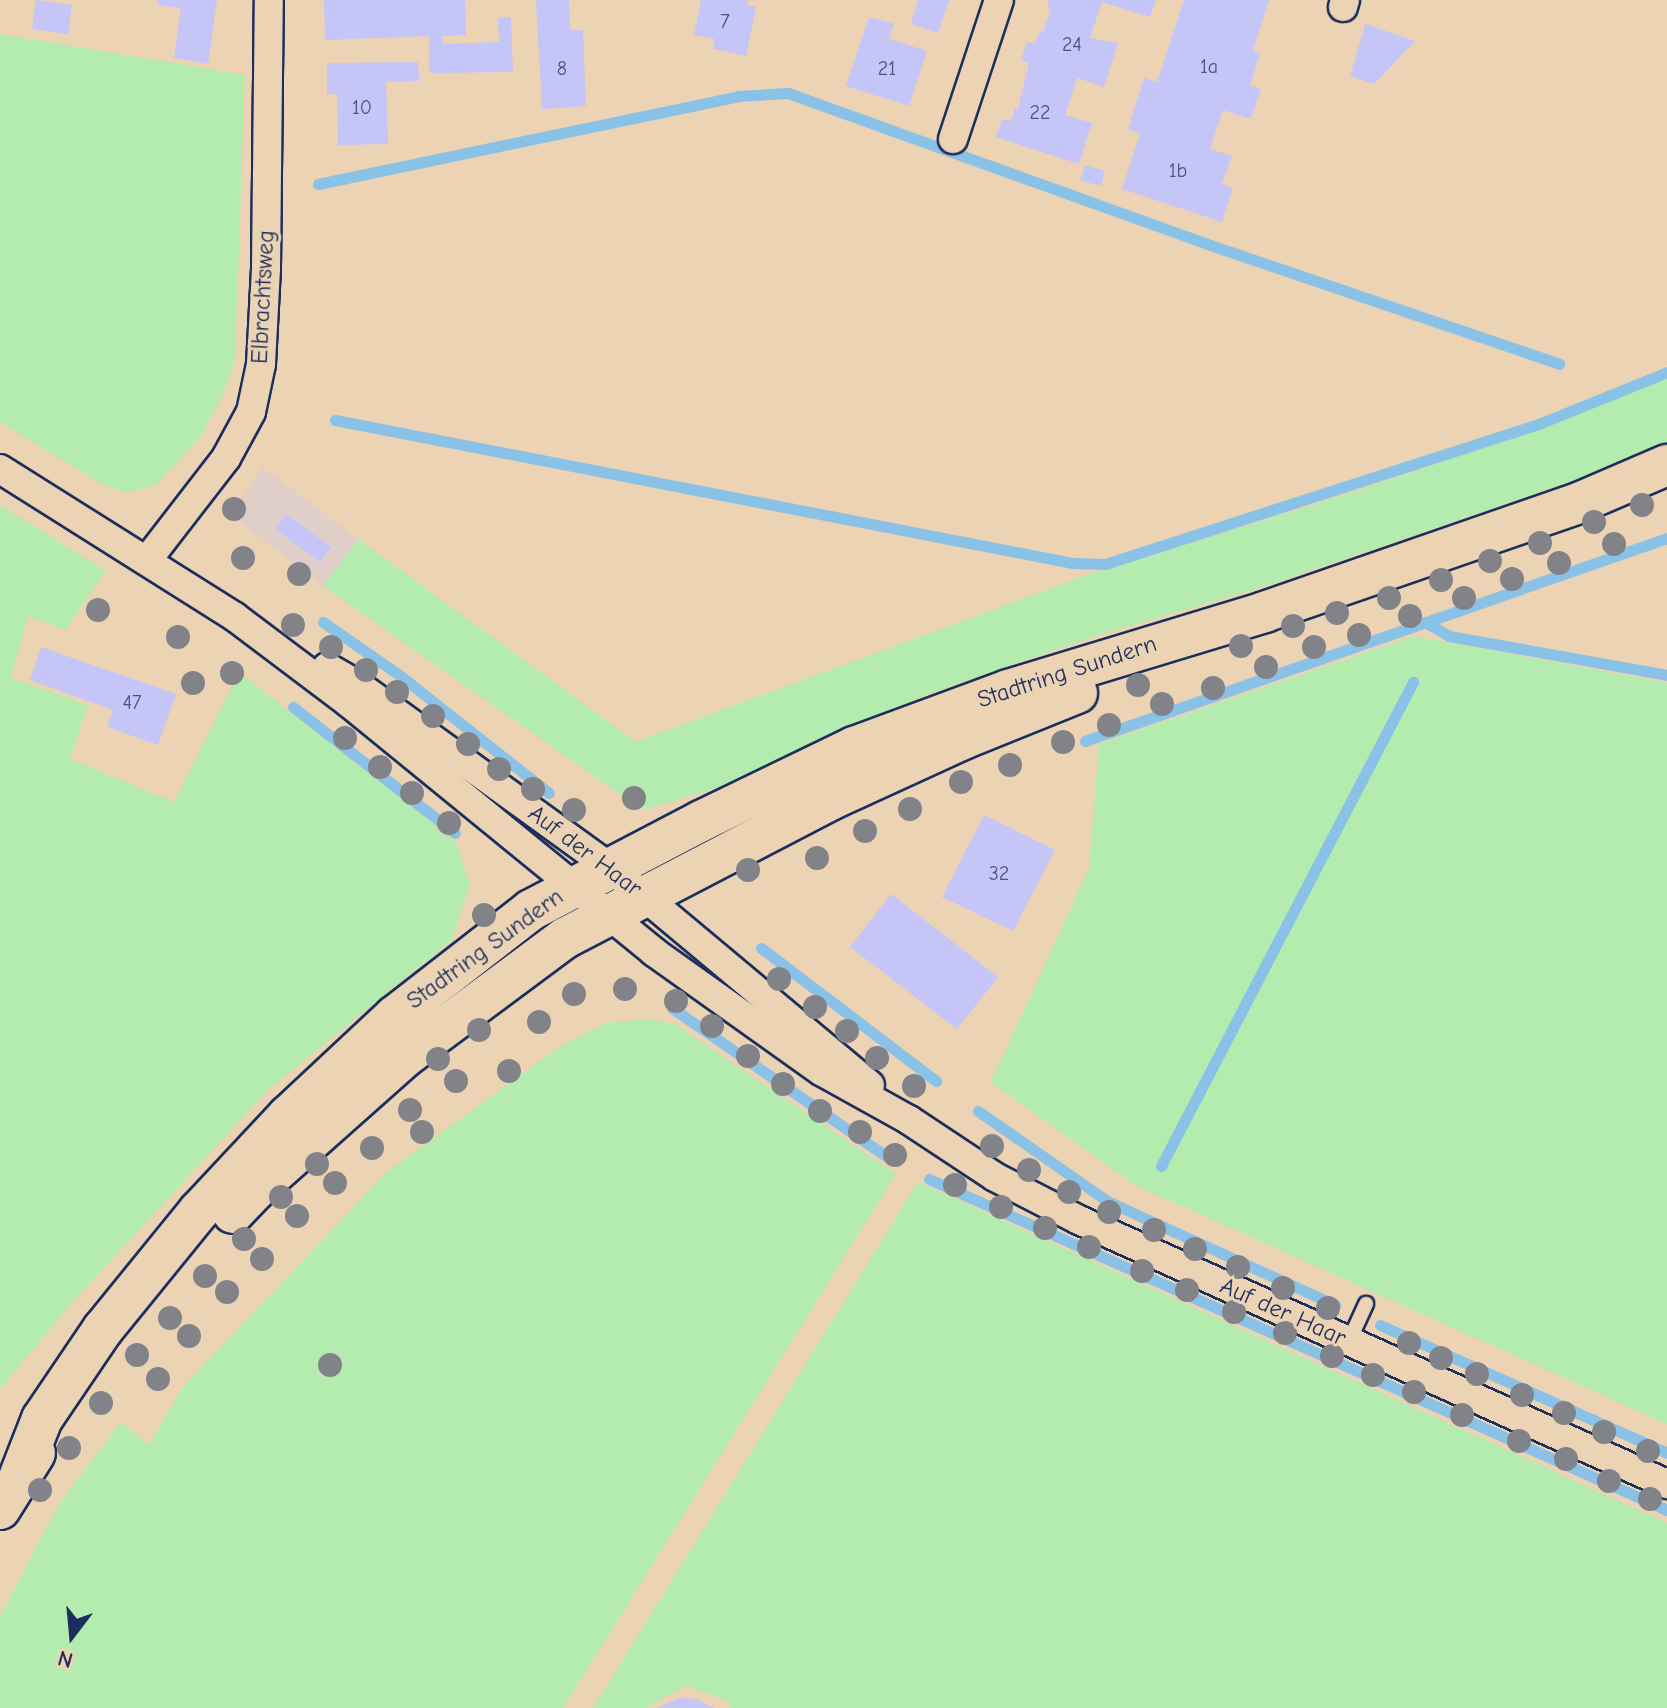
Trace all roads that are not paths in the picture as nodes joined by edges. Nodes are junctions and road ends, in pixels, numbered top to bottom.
1 (269, 0) edge
2 (999, 0) edge
3 (953, 139) dead end
4 (1667, 465) edge
5 (0, 469) edge
6 (148, 559) junction
7 (1264, 612) junction
8 (235, 617) junction
9 (609, 867) junction
10 (572, 886) junction
11 (644, 896) junction
12 (607, 915) junction
13 (909, 1120) junction
14 (1366, 1304) dead end
15 (1349, 1341) junction
16 (20, 1475) junction
17 (1667, 1484) edge
18 (0, 1509) edge

1 - 6 street, Elbrachtsweg
2 - 3 street
4 - 7 main road, Stadtring Sundern
5 - 6 street, Auf der Haar
6 - 8 street, Auf der Haar
7 - 9 main road, Stadtring Sundern
7 - 11 main road, Stadtring Sundern
8 - 9 street, Auf der Haar
8 - 10 street, Auf der Haar
9 - 10 main road, Stadtring Sundern
9 - 11 street, Auf der Haar
10 - 12 street, Auf der Haar
10 - 16 main road, Stadtring Sundern
11 - 12 main road, Stadtring Sundern
11 - 13 street, Auf der Haar
12 - 13 street, Auf der Haar
12 - 16 main road, Stadtring Sundern
13 - 15 street, Auf der Haar
14 - 15 lane
15 - 17 street, Auf der Haar
16 - 18 main road, Stadtring Sundern

